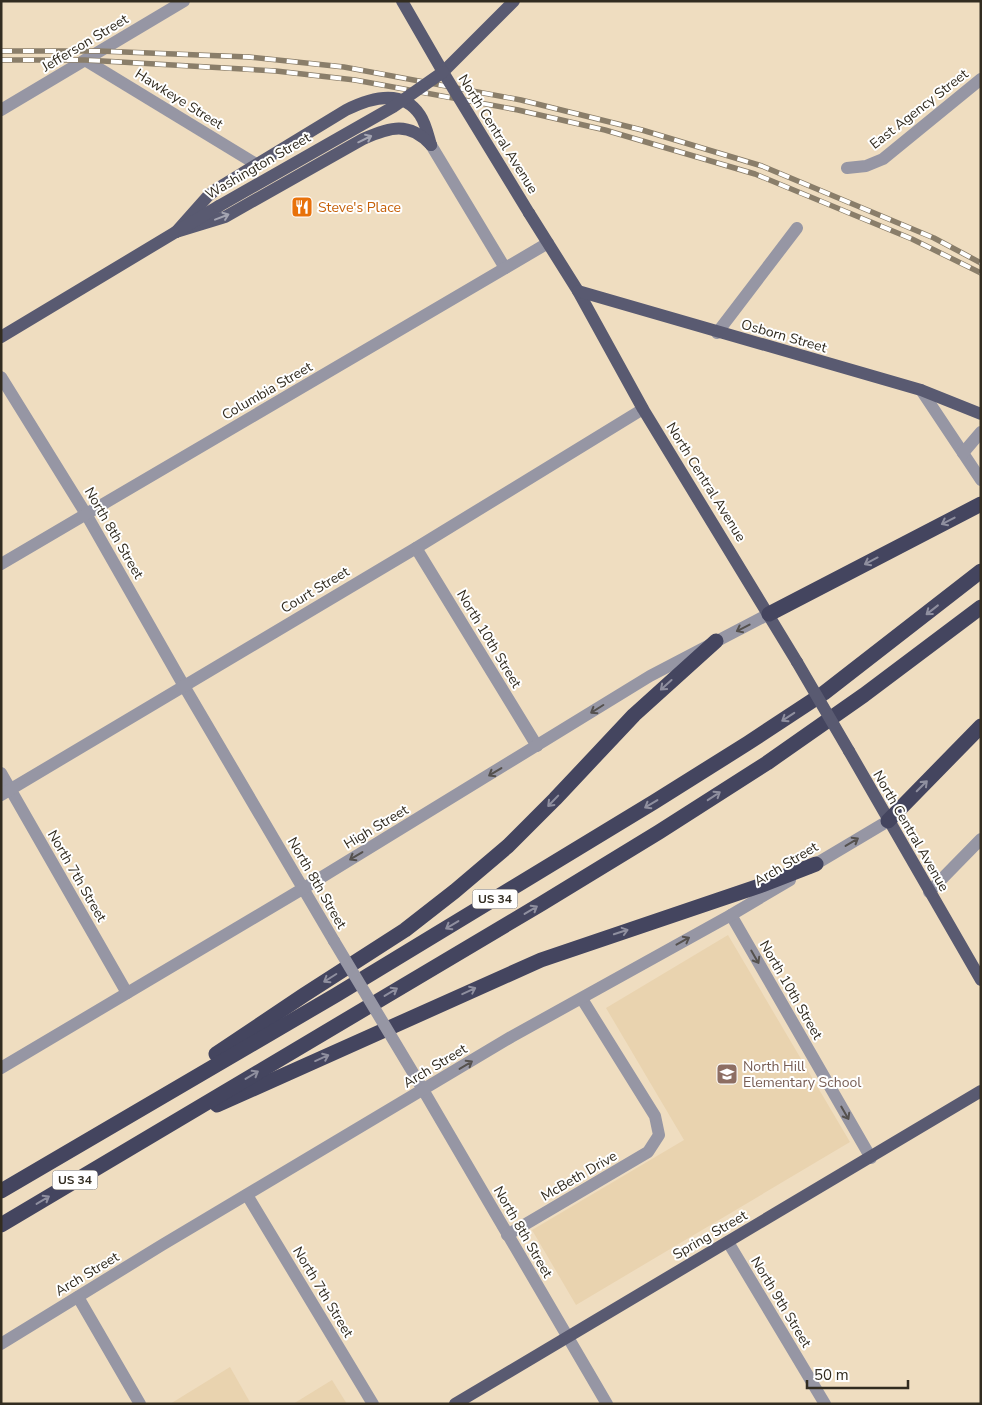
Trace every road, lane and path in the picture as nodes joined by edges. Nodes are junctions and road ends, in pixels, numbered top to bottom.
1 (184, 1) edge
2 (402, 1) edge
3 (514, 1) edge
4 (85, 60) junction
5 (443, 72) junction
6 (981, 79) edge
7 (1, 110) edge
8 (431, 145) junction
9 (256, 164) junction
10 (847, 168) dead end
11 (797, 228) dead end
12 (176, 232) junction
13 (548, 243) junction
14 (505, 268) junction
15 (578, 291) junction
16 (717, 332) junction
17 (1, 337) edge
18 (1, 377) edge
19 (921, 390) junction
20 (644, 409) junction
21 (981, 414) edge
22 (981, 432) edge
23 (963, 453) junction
24 (981, 480) edge
25 (981, 504) edge
26 (86, 514) junction
27 (416, 548) junction
28 (1, 564) edge
29 (976, 575) edge
30 (981, 607) edge
31 (769, 614) junction
32 (716, 641) junction
33 (184, 686) junction
34 (981, 726) edge
35 (537, 746) junction
36 (1, 773) edge
37 (6, 792) edge
38 (888, 821) junction
39 (981, 839) edge
40 (816, 864) junction
41 (304, 888) junction
42 (928, 892) junction
43 (731, 914) junction
44 (981, 980) edge
45 (127, 993) junction
46 (582, 998) junction
47 (1, 1068) edge
48 (424, 1090) junction
49 (981, 1092) edge
50 (105, 1129) junction
51 (150, 1136) junction
52 (871, 1158) junction
53 (1, 1191) edge
54 (248, 1195) junction
55 (1, 1225) edge
56 (507, 1235) junction
57 (728, 1242) junction
58 (78, 1297) junction
59 (567, 1336) junction
60 (1, 1344) edge
61 (140, 1404) edge
62 (373, 1404) edge
63 (454, 1404) edge
64 (607, 1404) edge
65 (825, 1404) edge

1 - 4 street, Jefferson Street
2 - 5 main road, North Central Avenue, bridge
3 - 5 main road, Washington Street
4 - 7 street, Jefferson Street
4 - 9 street, Hawkeye Street
5 - 12 main road, Washington Street, bridge
5 - 13 main road, North Central Avenue, bridge
6 - 10 street, East Agency Street
8 - 9 main road
12 -> 8 main road
8 - 14 street
9 - 12 main road
11 - 16 street
12 - 17 main road, Washington Street
13 - 14 street, Columbia Street
13 - 15 main road, North Central Avenue
14 - 26 street, Columbia Street
15 - 16 main road, Osborn Street
15 - 20 main road, North Central Avenue
16 - 19 main road, Osborn Street
18 - 26 street, North 8th Street
19 - 21 main road, Osborn Street
19 - 23 street
20 - 27 street, Court Street
20 - 31 main road, North Central Avenue
22 - 23 street
23 - 24 street
25 -> 31 highway
26 - 28 street, Columbia Street
26 - 33 street, North 8th Street
27 - 33 street, Court Street
27 - 35 street, North 10th Street
29 -> 50 highway, US 34
51 -> 30 highway, US 34
31 -> 32 street, High Street
31 - 38 main road, North Central Avenue, bridge
32 -> 35 street, High Street
32 -> 50 highway
33 - 37 street, Court Street
33 - 41 street, North 8th Street
38 -> 34 highway
35 -> 41 street, High Street
36 - 37 street, North 7th Street
37 - 45 street, North 7th Street
40 -> 38 street, Arch Street
38 - 42 main road, North Central Avenue
39 - 42 street
40 - 43 street, Arch Street
51 -> 40 highway
41 - 45 street, High Street
41 - 48 street, North 8th Street, bridge
42 - 44 main road, North Central Avenue
46 -> 43 street, Arch Street
43 -> 52 street, North 10th Street
45 - 47 street, High Street
48 -> 46 street, Arch Street
46 - 56 street, McBeth Drive
48 - 54 street, Arch Street
48 - 56 street, North 8th Street
49 - 52 main road, Spring Street
50 - 53 highway, US 34
55 -> 51 highway, US 34
52 - 57 main road, Spring Street
54 - 58 street, Arch Street
54 - 62 street, North 7th Street
56 - 59 street, North 8th Street
57 - 59 main road, Spring Street
57 - 65 street, North 9th Street
58 - 60 street, Arch Street
58 - 61 street
59 - 63 main road, Spring Street
59 - 64 street, North 8th Street

